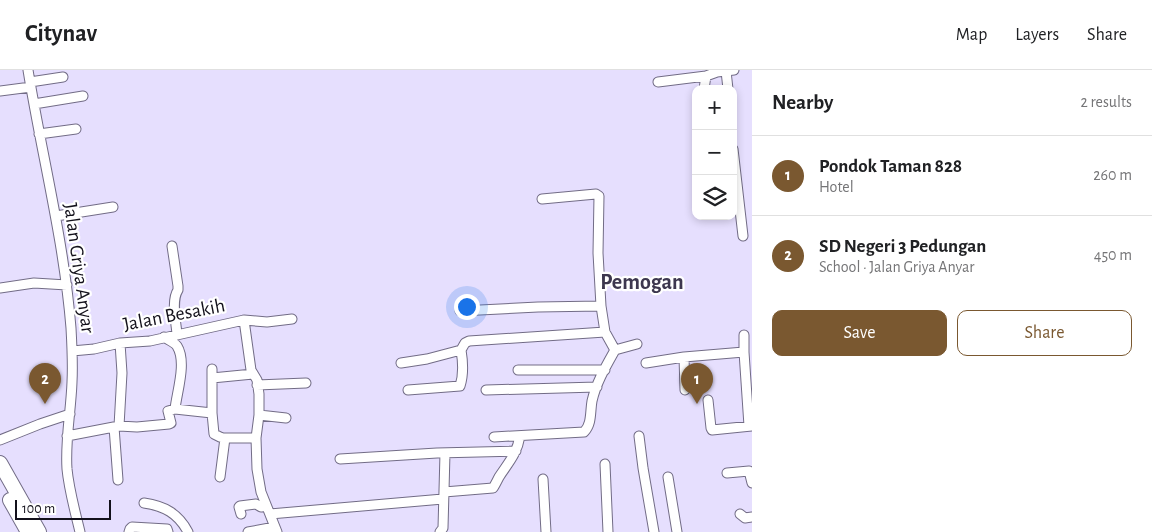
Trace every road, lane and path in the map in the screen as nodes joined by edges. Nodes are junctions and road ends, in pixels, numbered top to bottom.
1 (28, 70) edge
2 (730, 70) edge
3 (706, 76) junction
4 (63, 77) dead end
5 (658, 82) dead end
6 (30, 85) junction
7 (705, 85) edge
8 (728, 85) edge
9 (0, 91) edge
10 (83, 96) dead end
11 (34, 104) junction
12 (76, 129) dead end
13 (39, 134) junction
14 (736, 175) edge
15 (542, 199) dead end
16 (113, 208) dead end
17 (56, 216) junction
18 (743, 236) dead end
19 (172, 246) dead end
20 (66, 285) junction
21 (0, 288) edge
22 (601, 306) junction
23 (460, 311) dead end
24 (292, 319) dead end
25 (245, 323) junction
26 (605, 332) junction
27 (744, 335) dead end
28 (172, 339) junction
29 (120, 344) junction
30 (637, 344) dead end
31 (461, 350) junction
32 (615, 350) junction
33 (72, 351) junction
34 (744, 352) junction
35 (684, 357) junction
36 (400, 363) dead end
37 (646, 364) dead end
38 (518, 370) dead end
39 (604, 370) junction
40 (253, 374) junction
41 (306, 383) dead end
42 (257, 385) junction
43 (597, 387) junction
44 (408, 390) dead end
45 (486, 390) dead end
46 (686, 390) dead end
47 (708, 400) dead end
48 (172, 409) junction
49 (212, 413) junction
50 (70, 414) junction
51 (259, 415) junction
52 (286, 418) dead end
53 (750, 426) edge
54 (116, 427) junction
55 (67, 436) junction
56 (520, 436) junction
57 (639, 436) dead end
58 (494, 437) dead end
59 (225, 438) junction
60 (256, 438) junction
61 (0, 440) edge
62 (516, 451) junction
63 (445, 453) junction
64 (340, 459) dead end
65 (0, 463) edge
66 (605, 464) dead end
67 (727, 473) dead end
68 (220, 477) dead end
69 (668, 477) dead end
70 (543, 479) dead end
71 (118, 480) dead end
72 (0, 482) edge
73 (752, 484) edge
74 (444, 496) junction
75 (144, 503) dead end
76 (268, 510) junction
77 (241, 514) dead end
78 (740, 514) dead end
79 (752, 517) edge
80 (276, 530) edge
81 (28, 532) edge
82 (39, 532) edge
83 (80, 532) edge
84 (129, 532) edge
85 (168, 532) edge
86 (188, 532) edge
87 (248, 532) edge
88 (440, 532) edge
89 (546, 532) edge
90 (608, 532) edge
91 (654, 532) edge
92 (678, 532) edge

1 - 6 street, Jalan Griya Anyar
2 - 3 street
2 - 8 street
3 - 5 street
3 - 7 street
4 - 6 street
6 - 9 street
6 - 11 street, Jalan Griya Anyar
10 - 11 street
11 - 13 street, Jalan Griya Anyar
12 - 13 street
13 - 17 street, Jalan Griya Anyar
14 - 18 street
15 - 22 street
16 - 17 street
17 - 20 street, Jalan Griya Anyar
19 - 28 street
20 - 21 street
20 - 33 street, Jalan Griya Anyar
22 - 23 street
22 - 26 street
24 - 25 street
25 - 28 street, Jalan Besakih
25 - 40 street, Jalan Besakih
26 - 31 street
26 - 32 street
27 - 34 street
28 - 29 street, Jalan Besakih
28 - 48 street
29 - 33 street, Jalan Besakih
29 - 54 street
30 - 32 street
31 - 36 street
31 - 44 street
32 - 39 street
33 - 50 street, Jalan Griya Anyar
34 - 35 street
34 - 53 street
35 - 37 street
35 - 46 street
38 - 39 street
39 - 43 street
40 - 42 street, Jalan Besakih
40 - 49 street
41 - 42 street
42 - 51 street, Jalan Besakih
43 - 45 street
43 - 56 street
47 - 53 street
48 - 49 street
48 - 54 street
49 - 59 street
50 - 55 street, Jalan Griya Anyar
50 - 61 street
51 - 52 street
51 - 60 street, Jalan Besakih
54 - 55 street
54 - 71 street
55 - 83 street, Jalan Griya Anyar
56 - 58 street
56 - 62 street
57 - 91 street
59 - 60 street
59 - 68 street
60 - 76 street, Jalan Besakih
62 - 63 street
62 - 74 street
63 - 64 street
63 - 74 street
65 - 82 highway
66 - 90 street
67 - 73 street
69 - 92 street
70 - 89 street
72 - 81 highway
74 - 76 street
74 - 88 street
75 - 86 street
76 - 77 street
76 - 80 street, Jalan Besakih
78 - 79 street
80 - 87 street
84 - 85 street

